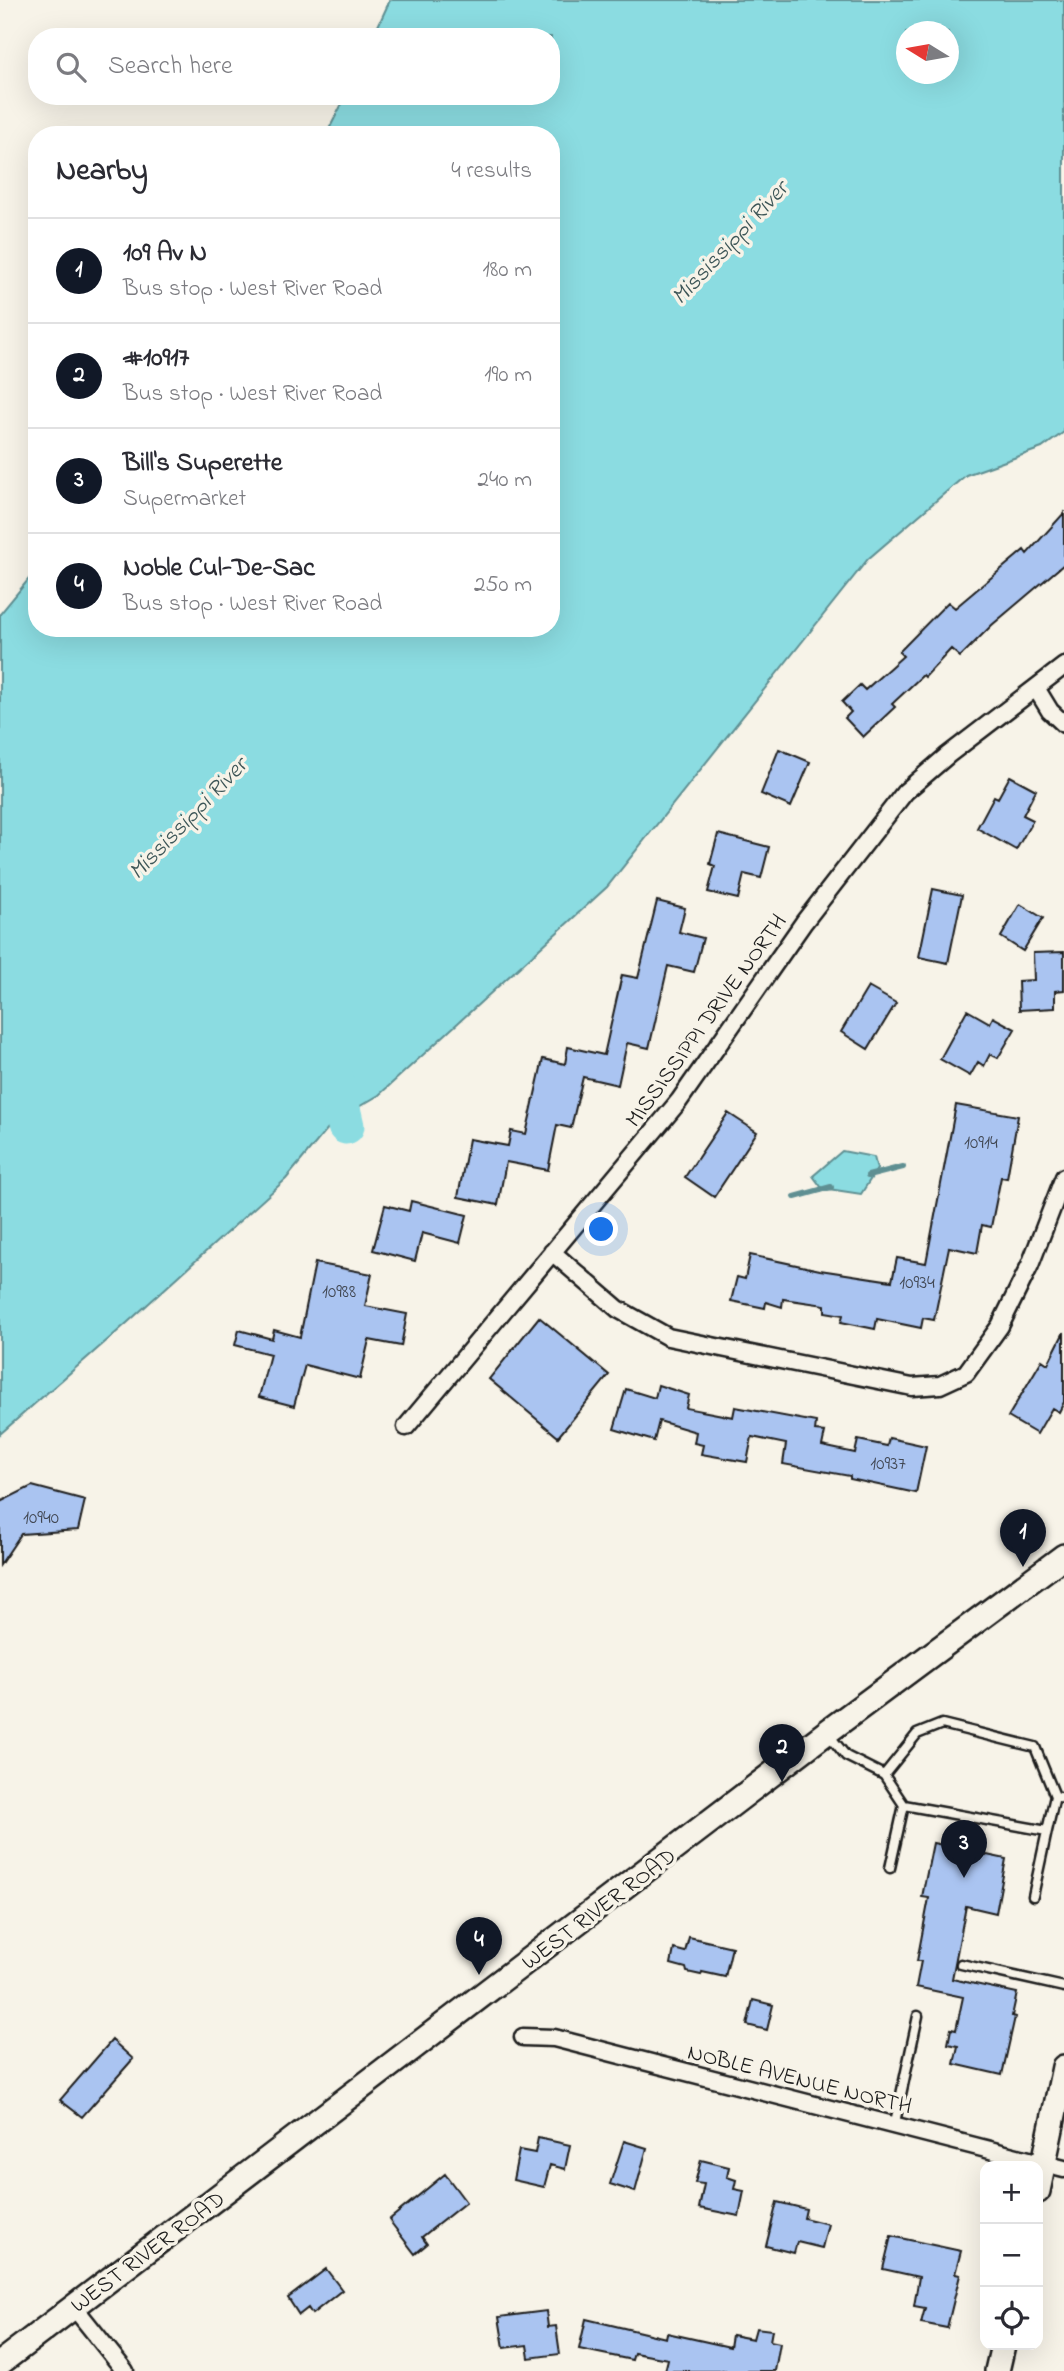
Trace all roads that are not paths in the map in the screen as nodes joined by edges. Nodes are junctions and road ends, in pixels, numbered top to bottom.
1 (1064, 666) edge
2 (1036, 688) junction
3 (1064, 724) edge
4 (1064, 1177) edge
5 (552, 1252) junction
6 (406, 1427) dead end
7 (1062, 1562) edge
8 (827, 1732) junction
9 (884, 1775) junction
10 (1060, 1797) edge
11 (904, 1805) junction
12 (1047, 1831) junction
13 (890, 1868) dead end
14 (1033, 1896) dead end
15 (961, 1964) dead end
16 (1064, 1987) edge
17 (918, 2017) dead end
18 (523, 2037) dead end
19 (1064, 2067) edge
20 (894, 2127) junction
21 (1054, 2167) edge
22 (1043, 2184) edge
23 (74, 2307) junction
24 (1002, 2350) edge
25 (0, 2363) edge
26 (125, 2371) edge
27 (997, 2371) edge

1 - 2 street, MISSISSIPPI DRIVE NORTH
2 - 3 street
2 - 5 street, MISSISSIPPI DRIVE NORTH
4 - 5 street
5 - 6 street, MISSISSIPPI DRIVE NORTH
7 - 8 main road, WEST RIVER ROAD
8 - 9 lane
8 - 23 main road, WEST RIVER ROAD
9 - 10 lane
9 - 11 lane
10 - 12 lane
11 - 12 lane
11 - 13 lane
12 - 14 lane
15 - 16 lane
17 - 20 lane
18 - 20 street, NOBLE AVENUE NORTH
19 - 21 main road
20 - 21 street, NOBLE AVENUE NORTH
21 - 22 main road
23 - 25 main road, WEST RIVER ROAD
23 - 26 street
24 - 27 main road

